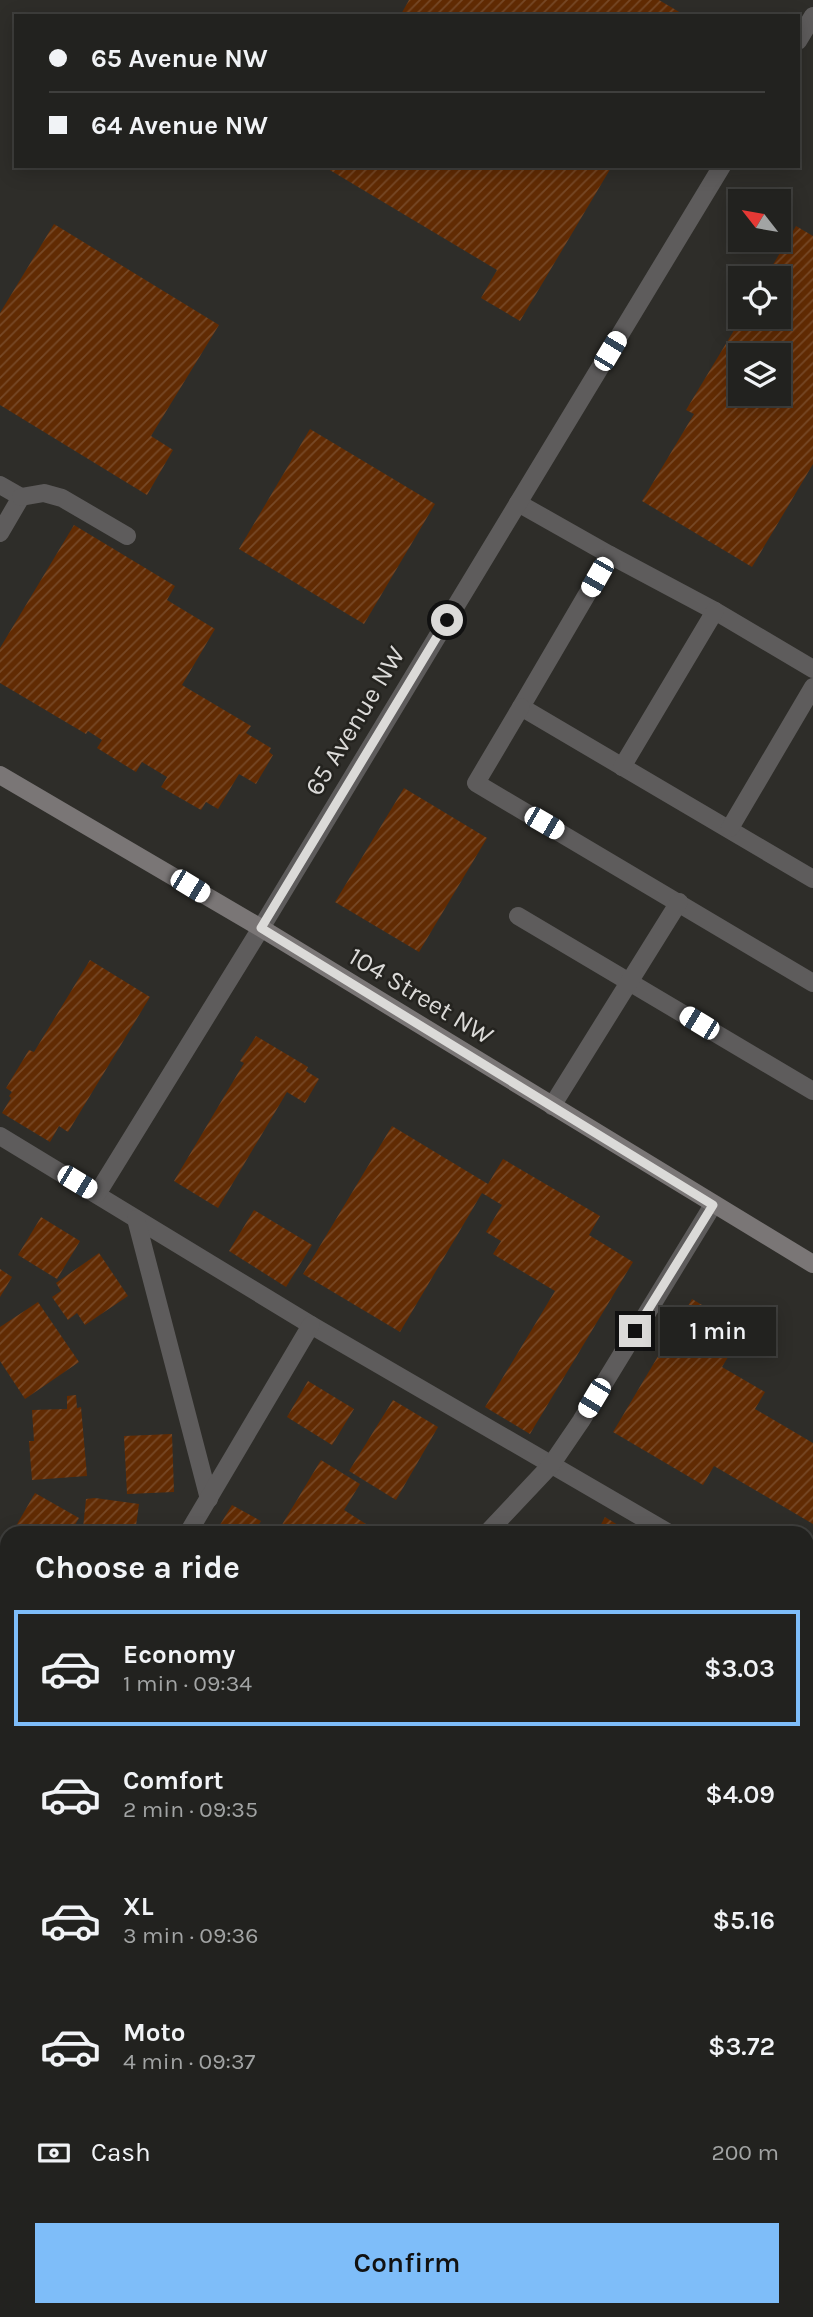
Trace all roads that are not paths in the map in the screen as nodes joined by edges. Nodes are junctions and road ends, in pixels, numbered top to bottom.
1 (813, 16) edge
2 (800, 38) edge
3 (721, 168) edge
4 (0, 485) edge
5 (21, 497) junction
6 (518, 503) junction
7 (0, 533) edge
8 (127, 536) dead end
9 (610, 555) junction
10 (715, 611) junction
11 (813, 668) edge
12 (813, 687) edge
13 (521, 707) junction
14 (622, 767) junction
15 (0, 775) edge
16 (730, 828) junction
17 (813, 879) edge
18 (679, 902) junction
19 (517, 915) dead end
20 (261, 928) junction
21 (630, 982) junction
22 (813, 983) edge
23 (813, 1091) edge
24 (552, 1106) junction
25 (0, 1136) edge
26 (97, 1194) junction
27 (713, 1205) junction
28 (136, 1219) junction
29 (813, 1264) edge
30 (311, 1325) junction
31 (551, 1465) junction
32 (209, 1499) junction
33 (192, 1526) edge
34 (494, 1526) edge
35 (657, 1526) edge

1 - 2 street
3 - 6 street, 65 Avenue NW
4 - 5 street
5 - 7 street
5 - 8 street
6 - 9 street
6 - 20 street, 65 Avenue NW
9 - 10 street
9 - 13 street
10 - 11 street
10 - 14 street
12 - 16 street
13 - 14 street
13 - 18 street
14 - 16 street
15 - 20 main road, 104 Street NW
16 - 17 street
18 - 21 street
18 - 22 street
19 - 21 street
20 - 24 main road, 104 Street NW
20 - 26 street, 65 Avenue NW
21 - 23 street
21 - 24 street
24 - 27 main road, 104 Street NW
25 - 26 street
26 - 28 street
27 - 29 main road, 104 Street NW
27 - 31 street
28 - 30 street
28 - 32 street
30 - 31 street
30 - 32 street
31 - 34 street
31 - 35 street
32 - 33 street

